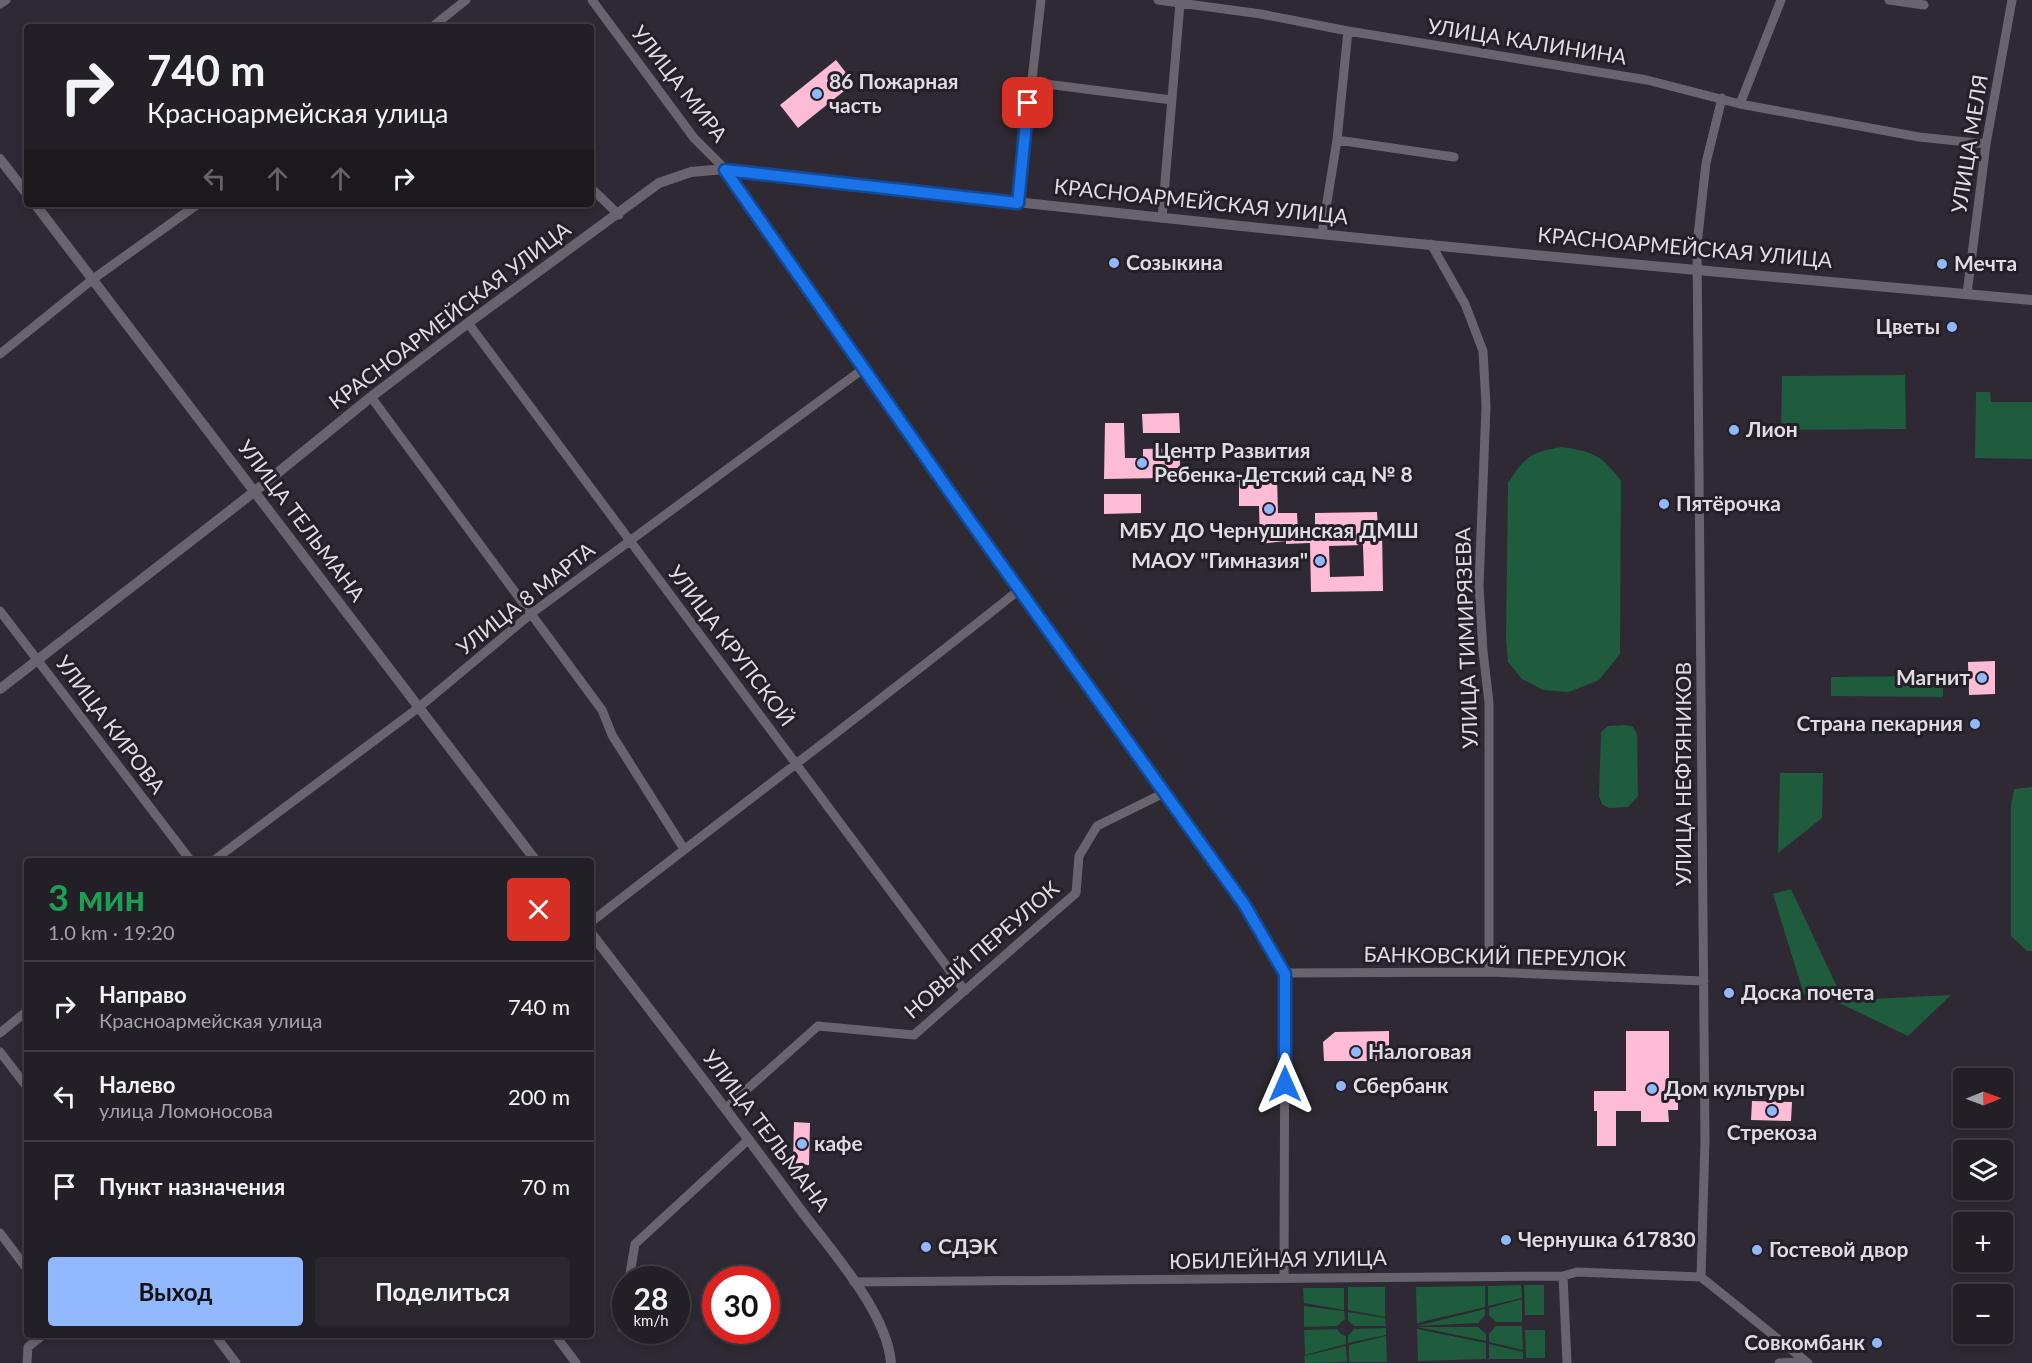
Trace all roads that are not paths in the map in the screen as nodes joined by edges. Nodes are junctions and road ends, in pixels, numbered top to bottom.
1 (6, 0) edge
2 (466, 0) edge
3 (592, 0) edge
4 (1041, 0) edge
5 (1158, 0) edge
6 (1781, 0) edge
7 (1889, 0) edge
8 (2012, 0) edge
9 (1180, 3) junction
10 (0, 4) edge
11 (1924, 5) dead end
12 (436, 24) edge
13 (1348, 31) junction
14 (1030, 82) junction
15 (1722, 98) junction
16 (1172, 100) junction
17 (1740, 104) junction
18 (1337, 140) junction
19 (1986, 144) junction
20 (1454, 157) dead end
21 (0, 159) edge
22 (725, 170) junction
23 (24, 190) edge
24 (594, 191) edge
25 (1018, 203) junction
26 (37, 207) edge
27 (194, 207) edge
28 (619, 215) junction
29 (1162, 218) junction
30 (1322, 233) junction
31 (1431, 244) junction
32 (1699, 271) junction
33 (93, 279) junction
34 (1967, 294) junction
35 (2032, 300) edge
36 (468, 323) junction
37 (0, 354) edge
38 (863, 369) junction
39 (371, 397) junction
40 (254, 492) junction
41 (630, 540) junction
42 (1019, 590) junction
43 (0, 611) edge
44 (532, 613) junction
45 (38, 660) junction
46 (0, 689) edge
47 (418, 708) junction
48 (798, 765) junction
49 (1164, 793) junction
50 (684, 849) junction
51 (188, 858) edge
52 (217, 858) edge
53 (534, 858) edge
54 (594, 920) edge
55 (594, 937) edge
56 (1489, 972) junction
57 (1285, 974) junction
58 (1704, 981) junction
59 (965, 991) junction
60 (24, 1013) edge
61 (0, 1033) edge
62 (0, 1052) edge
63 (24, 1084) edge
64 (726, 1108) junction
65 (749, 1139) junction
66 (0, 1233) edge
67 (24, 1265) edge
68 (631, 1266) edge
69 (1563, 1276) junction
70 (1701, 1277) junction
71 (1284, 1278) junction
72 (854, 1282) junction
73 (39, 1338) edge
74 (217, 1338) edge
75 (557, 1338) edge
76 (27, 1363) edge
77 (236, 1363) edge
78 (576, 1363) edge
79 (891, 1363) edge
80 (1567, 1363) edge
81 (1779, 1363) edge
82 (1807, 1363) edge

1 - 10 street
2 - 12 street
3 - 22 street, УЛИЦА МИРА
4 - 14 street
5 - 9 street, УЛИЦА КАЛИНИНА
6 - 17 street
7 - 11 street
8 - 19 street, УЛИЦА МЕЛЯ
9 - 13 street, УЛИЦА КАЛИНИНА
9 - 16 street
13 - 15 street, УЛИЦА КАЛИНИНА
13 - 18 street
14 - 16 street
14 - 25 street
15 - 17 street, УЛИЦА КАЛИНИНА
15 - 32 street, УЛИЦА НЕФТЯНИКОВ
16 - 29 street
17 - 19 street, УЛИЦА КАЛИНИНА
18 - 20 street
18 - 30 street
19 - 34 street, УЛИЦА МЕЛЯ
21 - 23 street
22 - 25 street, КРАСНОАРМЕЙСКАЯ УЛИЦА
22 - 28 street, КРАСНОАРМЕЙСКАЯ УЛИЦА
22 - 38 street, УЛИЦА МИРА
24 - 28 street
25 - 29 street, КРАСНОАРМЕЙСКАЯ УЛИЦА
26 - 33 street, УЛИЦА ТЕЛЬМАНА
27 - 33 street
28 - 36 street, КРАСНОАРМЕЙСКАЯ УЛИЦА
29 - 30 street, КРАСНОАРМЕЙСКАЯ УЛИЦА
30 - 31 street, КРАСНОАРМЕЙСКАЯ УЛИЦА
31 - 32 street, КРАСНОАРМЕЙСКАЯ УЛИЦА
31 - 56 street, УЛИЦА ТИМИРЯЗЕВА
32 - 34 street, КРАСНОАРМЕЙСКАЯ УЛИЦА
32 - 58 street, УЛИЦА НЕФТЯНИКОВ
33 - 37 street
33 - 40 street, УЛИЦА ТЕЛЬМАНА
34 - 35 street, КРАСНОАРМЕЙСКАЯ УЛИЦА
36 - 39 street, КРАСНОАРМЕЙСКАЯ УЛИЦА
36 - 41 street, УЛИЦА КРУПСКОЙ
38 - 41 street, УЛИЦА 8 МАРТА
38 - 42 street, УЛИЦА МИРА
39 - 40 street, КРАСНОАРМЕЙСКАЯ УЛИЦА
39 - 44 street
40 - 45 street, КРАСНОАРМЕЙСКАЯ УЛИЦА
40 - 47 street, УЛИЦА ТЕЛЬМАНА
41 - 44 street, УЛИЦА 8 МАРТА
41 - 48 street, УЛИЦА КРУПСКОЙ
42 - 48 street
42 - 49 street, УЛИЦА МИРА
43 - 45 street, УЛИЦА КИРОВА
44 - 47 street, УЛИЦА 8 МАРТА
44 - 50 street
45 - 46 street, КРАСНОАРМЕЙСКАЯ УЛИЦА
45 - 51 street, УЛИЦА КИРОВА
47 - 52 street, УЛИЦА 8 МАРТА
47 - 53 street, УЛИЦА ТЕЛЬМАНА
48 - 50 street
48 - 59 street, УЛИЦА КРУПСКОЙ
49 - 57 street, УЛИЦА МИРА
49 - 59 street, НОВЫЙ ПЕРЕУЛОК
50 - 54 street
55 - 64 street, УЛИЦА ТЕЛЬМАНА
56 - 57 street, БАНКОВСКИЙ ПЕРЕУЛОК
56 - 58 street, БАНКОВСКИЙ ПЕРЕУЛОК
57 - 71 street
58 - 70 street, УЛИЦА НЕФТЯНИКОВ
59 - 64 street, НОВЫЙ ПЕРЕУЛОК
60 - 61 street
62 - 63 street
64 - 65 street, УЛИЦА ТЕЛЬМАНА
65 - 68 street
65 - 72 street, УЛИЦА ТЕЛЬМАНА
66 - 67 street
69 - 70 street, ЮБИЛЕЙНАЯ УЛИЦА
69 - 71 street, ЮБИЛЕЙНАЯ УЛИЦА
69 - 80 street
70 - 82 street
71 - 72 street, ЮБИЛЕЙНАЯ УЛИЦА
72 - 79 street, УЛИЦА ТЕЛЬМАНА
73 - 76 street
74 - 77 street
75 - 78 street
81 - 82 street

